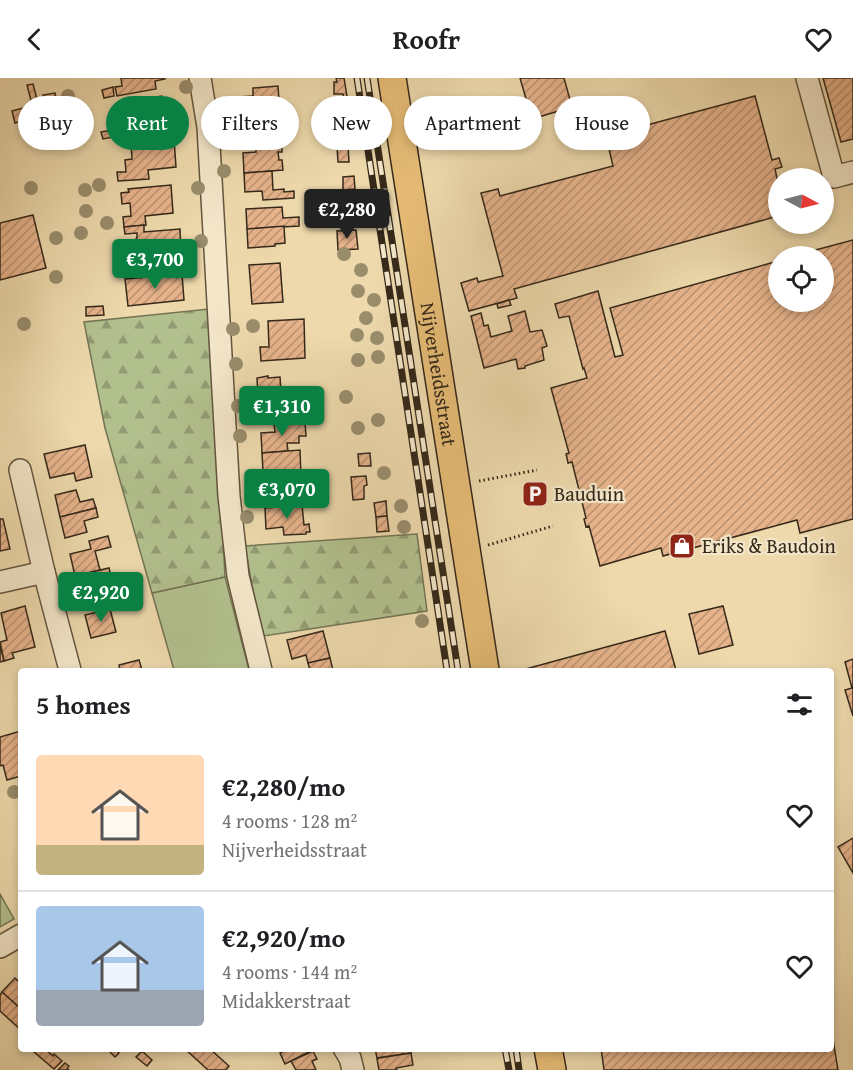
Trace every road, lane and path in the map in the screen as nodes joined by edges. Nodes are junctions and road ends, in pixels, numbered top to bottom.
1 (200, 78) edge
2 (392, 78) edge
3 (807, 78) edge
4 (853, 172) edge
5 (20, 470) dead end
6 (537, 470) dead end
7 (456, 486) junction
8 (553, 526) dead end
9 (466, 552) junction
10 (44, 572) junction
11 (0, 582) edge
12 (69, 668) edge
13 (261, 668) edge
14 (485, 668) edge
15 (18, 937) edge
16 (0, 947) edge
17 (346, 1052) edge
18 (549, 1052) edge
19 (354, 1070) edge
20 (552, 1070) edge

1 - 13 street
2 - 7 main road, Nijverheidsstraat
3 - 4 street
5 - 10 street
6 - 7 path
7 - 9 main road, Nijverheidsstraat
8 - 9 path
9 - 14 main road, Nijverheidsstraat
10 - 11 street
10 - 12 street
15 - 16 street
17 - 19 street
18 - 20 main road

